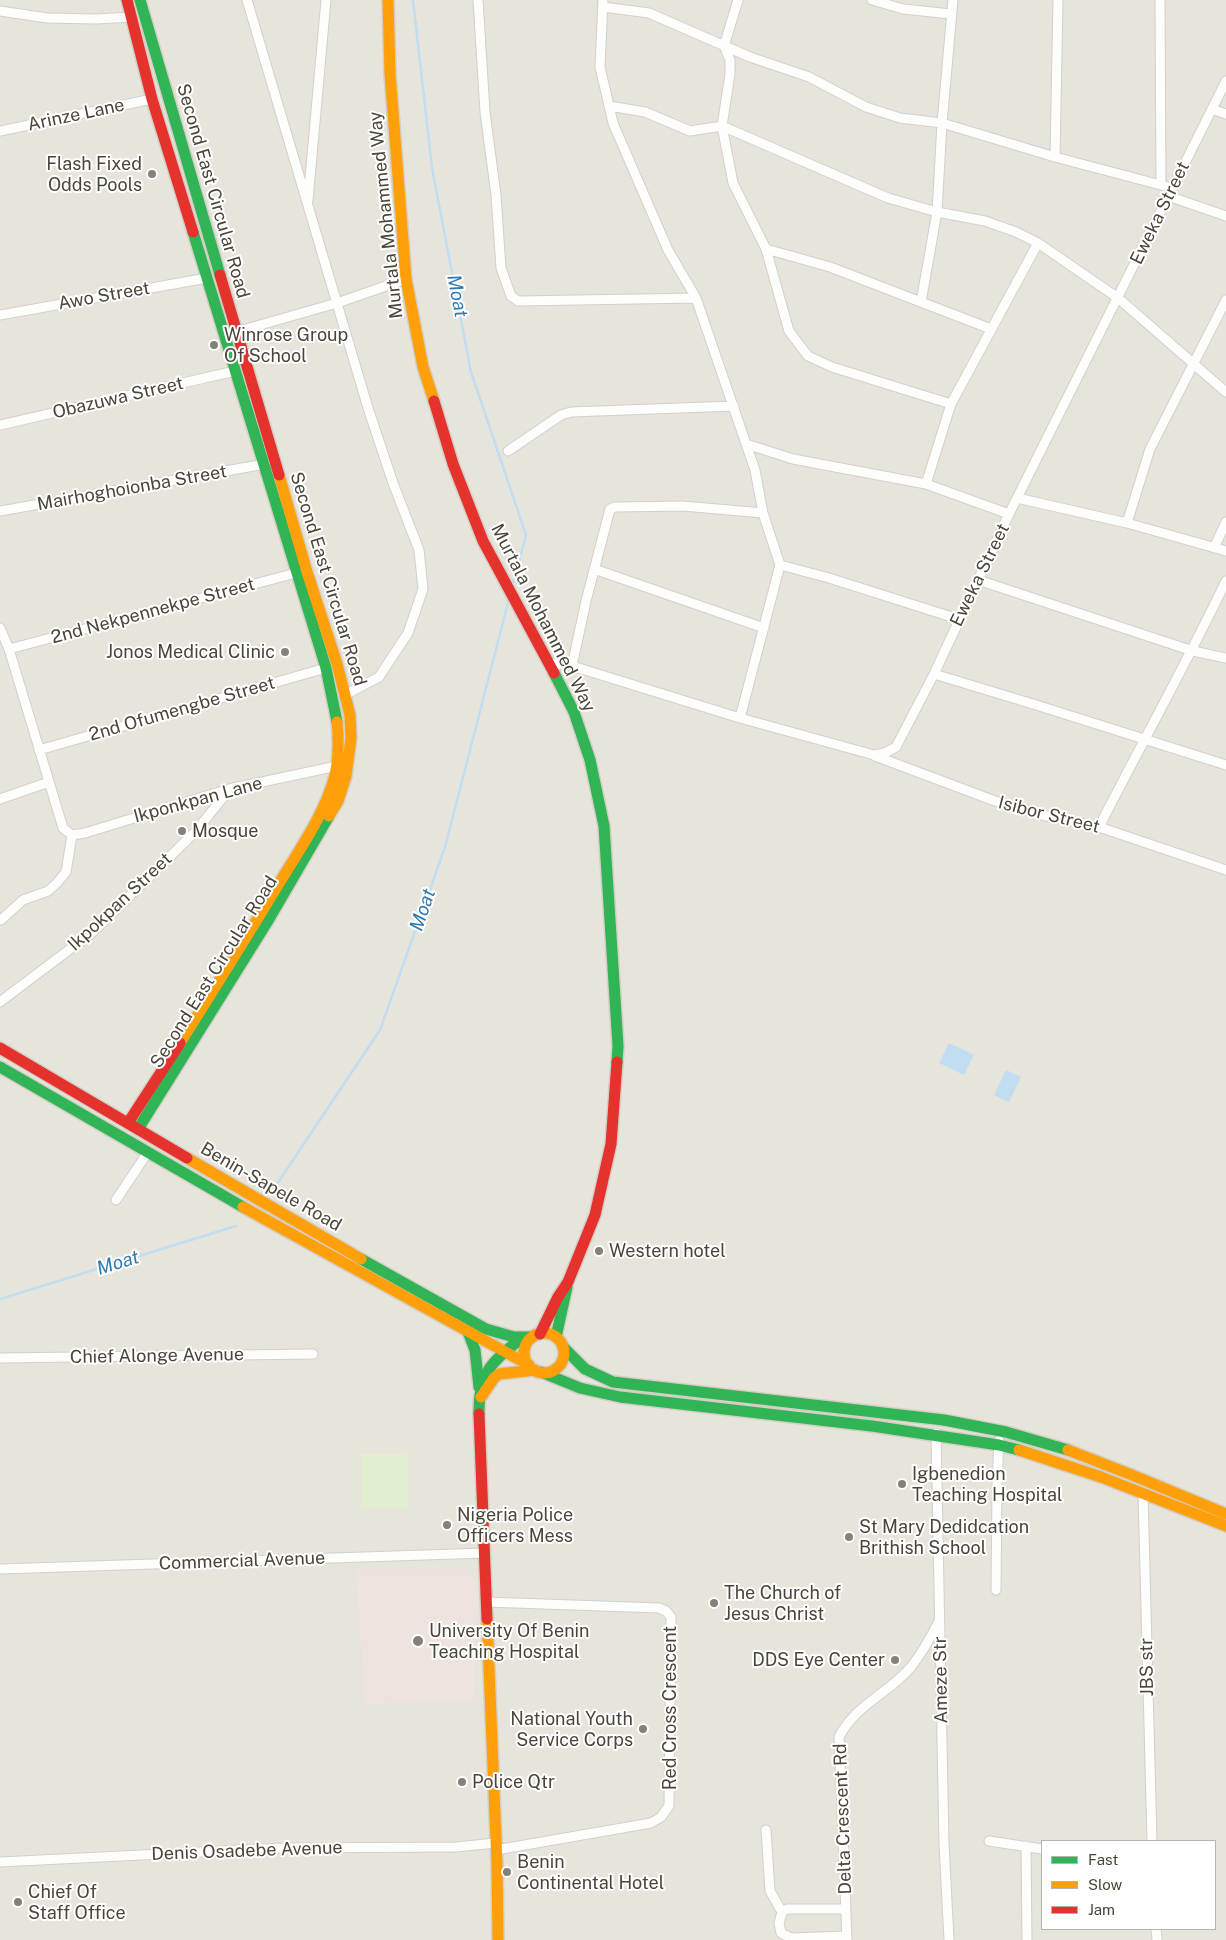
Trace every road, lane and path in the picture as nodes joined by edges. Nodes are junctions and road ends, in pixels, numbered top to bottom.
1 (127, 0) edge
2 (140, 0) edge
3 (247, 0) edge
4 (326, 0) edge
5 (388, 0) edge
6 (478, 0) edge
7 (738, 0) edge
8 (872, 0) edge
9 (953, 0) edge
10 (1058, 0) edge
11 (1160, 0) edge
12 (603, 4) edge
13 (0, 11) edge
14 (951, 14) junction
15 (132, 17) junction
16 (724, 46) junction
17 (1226, 81) edge
18 (152, 99) junction
19 (609, 106) junction
20 (1212, 109) junction
21 (1226, 114) edge
22 (942, 123) junction
23 (722, 126) junction
24 (0, 131) edge
25 (1055, 158) junction
26 (1161, 185) junction
27 (1170, 192) junction
28 (308, 205) junction
29 (937, 212) junction
30 (1226, 216) edge
31 (1038, 243) junction
32 (766, 249) junction
33 (207, 278) junction
34 (406, 279) junction
35 (696, 298) junction
36 (1118, 298) junction
37 (1226, 300) edge
38 (921, 302) junction
39 (337, 303) junction
40 (0, 315) edge
41 (991, 329) junction
42 (237, 331) junction
43 (224, 335) junction
44 (1192, 364) junction
45 (235, 371) junction
46 (1226, 392) edge
47 (951, 404) junction
48 (734, 406) junction
49 (0, 425) edge
50 (746, 444) junction
51 (508, 451) dead end
52 (265, 464) junction
53 (926, 484) junction
54 (1017, 498) junction
55 (0, 511) edge
56 (763, 513) junction
57 (1009, 514) junction
58 (1226, 522) edge
59 (1126, 524) junction
60 (1214, 548) junction
61 (1226, 551) edge
62 (780, 564) junction
63 (594, 569) junction
64 (296, 573) junction
65 (978, 580) junction
66 (1226, 581) edge
67 (958, 619) junction
68 (0, 628) edge
69 (764, 628) junction
70 (9, 649) junction
71 (1193, 651) junction
72 (1226, 658) edge
73 (549, 663) junction
74 (572, 666) junction
75 (326, 668) junction
76 (934, 674) junction
77 (345, 695) junction
78 (740, 718) junction
79 (1144, 739) junction
80 (39, 750) junction
81 (874, 755) junction
82 (1226, 765) edge
83 (337, 766) junction
84 (49, 782) junction
85 (229, 789) junction
86 (0, 798) edge
87 (1099, 827) junction
88 (72, 835) junction
89 (1226, 870) edge
90 (1, 920) edge
91 (0, 1002) edge
92 (0, 1048) edge
93 (0, 1067) edge
94 (133, 1126) junction
95 (148, 1152) junction
96 (116, 1200) dead end
97 (568, 1282) junction
98 (468, 1332) junction
99 (531, 1337) junction
100 (556, 1337) junction
101 (563, 1347) junction
102 (503, 1352) junction
103 (313, 1354) dead end
104 (0, 1358) edge
105 (535, 1369) junction
106 (479, 1387) junction
107 (478, 1402) junction
108 (937, 1420) junction
109 (1000, 1431) junction
110 (936, 1435) junction
111 (999, 1445) junction
112 (1143, 1493) junction
113 (1226, 1514) edge
114 (1226, 1526) edge
115 (485, 1553) junction
116 (0, 1569) edge
117 (996, 1590) dead end
118 (486, 1602) junction
119 (940, 1618) junction
120 (766, 1830) dead end
121 (1152, 1840) edge
122 (989, 1841) dead end
123 (495, 1846) junction
124 (1026, 1846) junction
125 (1041, 1849) edge
126 (0, 1862) edge
127 (846, 1909) junction
128 (784, 1911) junction
129 (847, 1938) edge
130 (498, 1940) edge
131 (949, 1940) edge
132 (1028, 1940) edge

1 - 15 main road, Second East Circular Road
2 - 42 main road, Second East Circular Road
3 - 28 street
4 - 28 street
5 - 34 main road, Murtala Mohammed Way
6 - 35 street
7 - 16 street
8 - 14 street
9 - 14 street
10 - 25 street
11 - 26 street
12 - 16 street
12 - 19 street
13 - 15 street
14 - 22 street
15 - 18 main road, Second East Circular Road
16 - 22 street
16 - 23 street
17 - 20 street, Eweka Street
18 - 24 street, Arinze Lane
18 - 33 main road, Second East Circular Road
19 - 23 street
19 - 35 street
20 - 21 street
20 - 27 street, Eweka Street
22 - 25 street
22 - 29 street
23 - 29 street
23 - 32 street
25 - 26 street
26 - 27 street
27 - 30 street
27 - 36 street, Eweka Street
28 - 39 street
29 - 31 street
29 - 38 street
31 - 36 street
31 - 41 street
32 - 38 street
32 - 47 street
33 - 40 street, Awo Street
33 - 43 main road, Second East Circular Road
34 - 39 street
34 - 73 main road, Murtala Mohammed Way
35 - 48 street
36 - 44 street
36 - 54 street, Eweka Street
37 - 44 street
38 - 41 street
39 - 42 street
39 - 77 street
41 - 47 street
42 - 43 street
42 - 77 main road, Second East Circular Road
43 - 45 main road, Second East Circular Road
44 - 46 street
44 - 59 street
45 - 49 street, Obazuwa Street
45 - 52 main road, Second East Circular Road
47 - 53 street
48 - 50 street
48 - 51 street
50 - 53 street
50 - 56 street
52 - 55 street, Mairhoghoionba Street
52 - 64 main road, Second East Circular Road
53 - 57 street
54 - 57 street, Eweka Street
54 - 59 street
56 - 62 street
56 - 63 street
57 - 65 street, Eweka Street
58 - 60 street
59 - 60 street
60 - 61 street
62 - 67 street
62 - 69 street
63 - 69 street
63 - 74 street
64 - 70 street, 2nd Nekpennekpe Street
64 - 75 main road, Second East Circular Road
65 - 67 street, Eweka Street
65 - 71 street
66 - 71 street
67 - 76 street, Eweka Street
68 - 70 street
69 - 78 street
70 - 80 street
71 - 72 street
71 - 79 street
73 - 74 street
73 - 97 main road, Murtala Mohammed Way
74 - 78 street
75 - 80 street, 2nd Ofumengbe Street
75 - 83 main road, Second East Circular Road
76 - 79 street
76 - 81 street, Eweka Street
77 - 94 main road, Second East Circular Road
78 - 81 street
79 - 82 street
79 - 87 street
80 - 84 street
81 - 87 street, Isibor Street
83 - 85 street, Ikponkpan Lane
83 - 94 main road, Second East Circular Road
84 - 86 street
84 - 88 street
85 - 88 street, Ikponkpan Lane
85 - 91 street, Ikpokpan Street
87 - 89 street, Isibor Street
88 - 90 street
92 - 94 main road, Benin-Sapele Road
93 - 95 main road, Benin-Sapele Road
94 - 99 main road, Benin-Sapele Road
95 - 96 street
95 - 98 main road, Benin-Sapele Road
97 - 99 main road
97 - 100 main road
98 - 102 main road, Benin-Sapele Road
98 - 106 main road
99 - 100 main road
99 - 102 main road
99 - 105 main road
100 - 101 main road
101 - 105 main road
101 - 108 main road
102 - 105 main road, Benin-Sapele Road
102 - 106 main road
103 - 104 street, Chief Alonge Avenue
105 - 107 main road
105 - 110 main road, Benin-Sapele Road
106 - 107 main road
107 - 115 main road
108 - 109 main road
108 - 110 street, Ameze Str
109 - 111 street
109 - 113 main road
110 - 111 main road, Benin-Sapele Road
110 - 119 street, Ameze Str
111 - 112 main road, Benin-Sapele Road
111 - 117 street
112 - 114 main road, Benin-Sapele Road
112 - 121 street, JBS str
115 - 116 street, Commercial Avenue
115 - 118 main road
118 - 123 main road
118 - 123 street, Red Cross Crescent
119 - 127 street, Delta Crescent Rd
119 - 131 street, Ameze Str
120 - 128 street
122 - 124 street
123 - 126 street, Denis Osadebe Avenue
123 - 130 main road
124 - 125 street
124 - 132 street
127 - 128 street
127 - 129 street, Delta Crescent Rd
128 - 129 street

